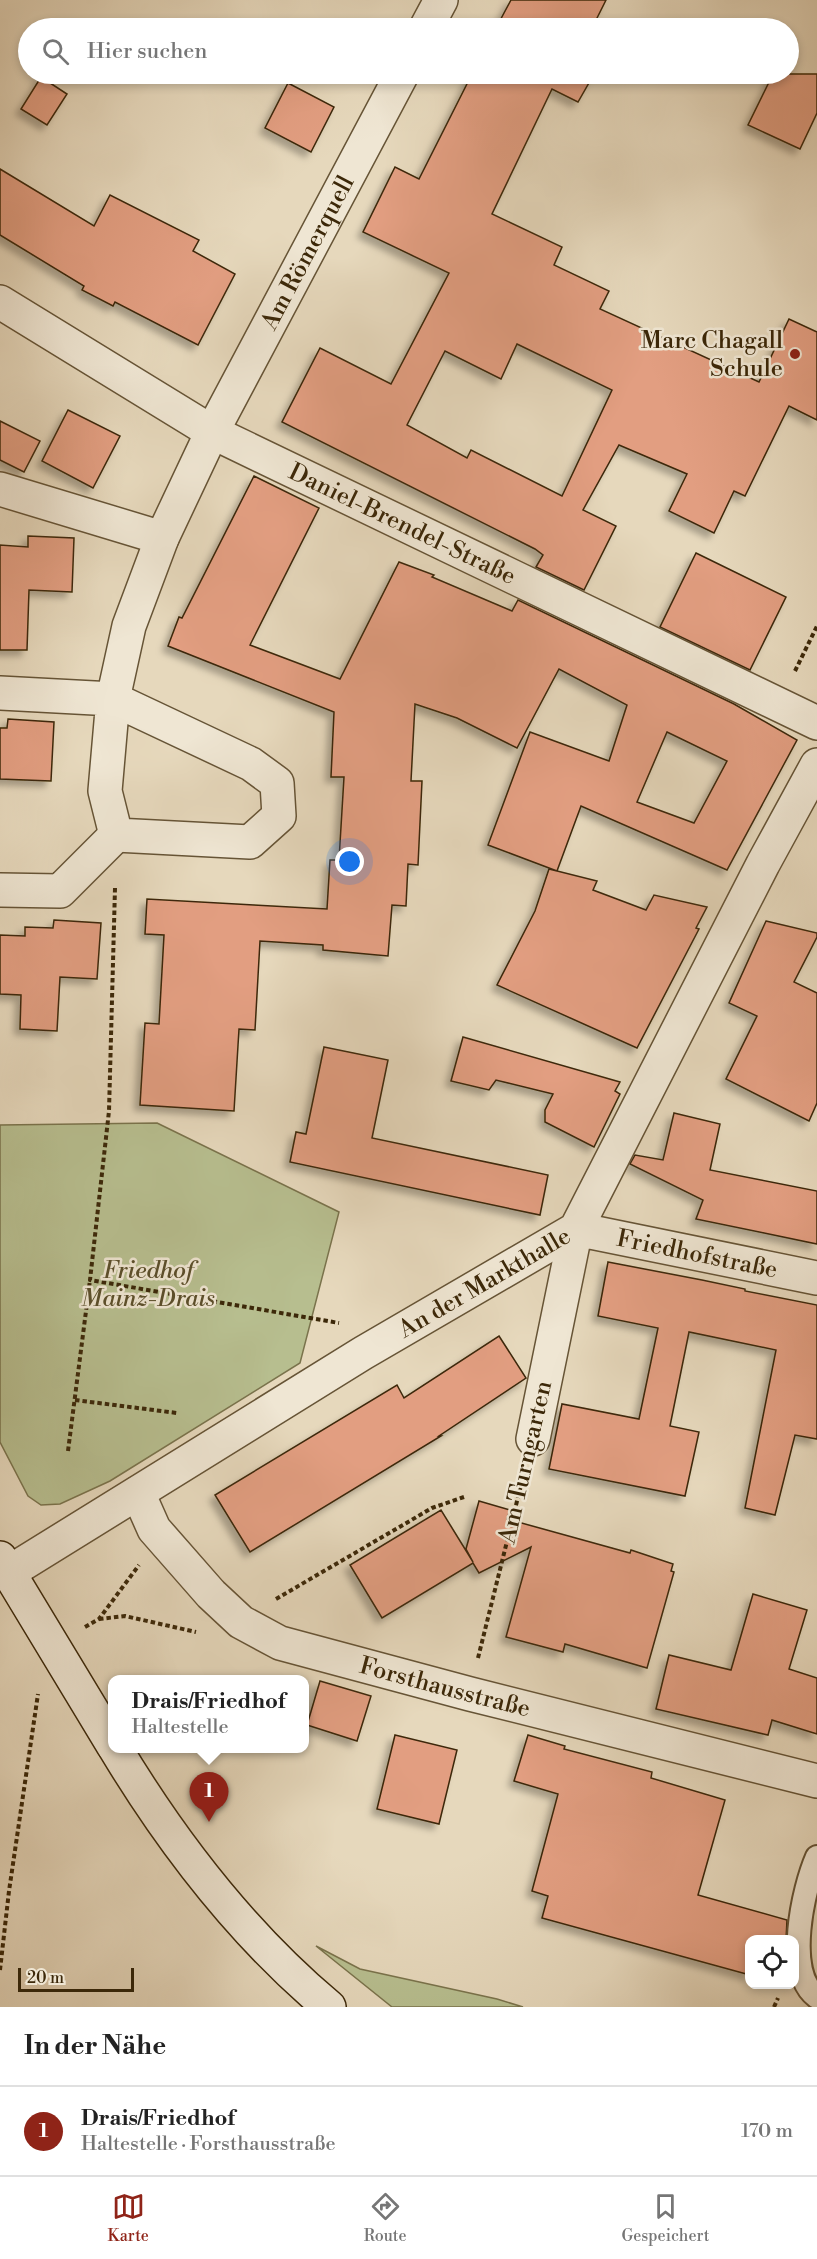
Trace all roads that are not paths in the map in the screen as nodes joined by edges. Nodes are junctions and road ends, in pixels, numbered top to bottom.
1 (441, 0) edge
2 (431, 18) edge
3 (397, 84) edge
4 (0, 302) edge
5 (212, 432) junction
6 (0, 489) edge
7 (162, 538) junction
8 (0, 693) edge
9 (113, 699) junction
10 (817, 723) edge
11 (817, 765) edge
12 (116, 835) junction
13 (0, 890) edge
14 (576, 1229) junction
15 (817, 1278) edge
16 (533, 1439) road end
17 (138, 1493) junction
18 (4, 1565) edge
19 (108, 1737) edge
20 (118, 1753) edge
21 (817, 1781) edge
22 (817, 1857) edge
23 (817, 1997) edge
24 (329, 2007) edge

1 - 2 street
3 - 5 street, Am Römerquell
4 - 5 street, Daniel-Brendel-Straße
5 - 7 street, Am Römerquell
5 - 10 street, Daniel-Brendel-Straße
6 - 7 street
7 - 9 street, Am Römerquell
8 - 9 street
9 - 12 street, Am Römerquell
9 - 12 street
11 - 14 street, An der Markthalle
12 - 13 street
14 - 15 street, Friedhofstraße
14 - 16 street, Am Turngarten
14 - 17 street, An der Markthalle
17 - 18 street, An der Markthalle
17 - 21 street, Forsthausstraße
18 - 19 street
20 - 24 street
22 - 23 lane

